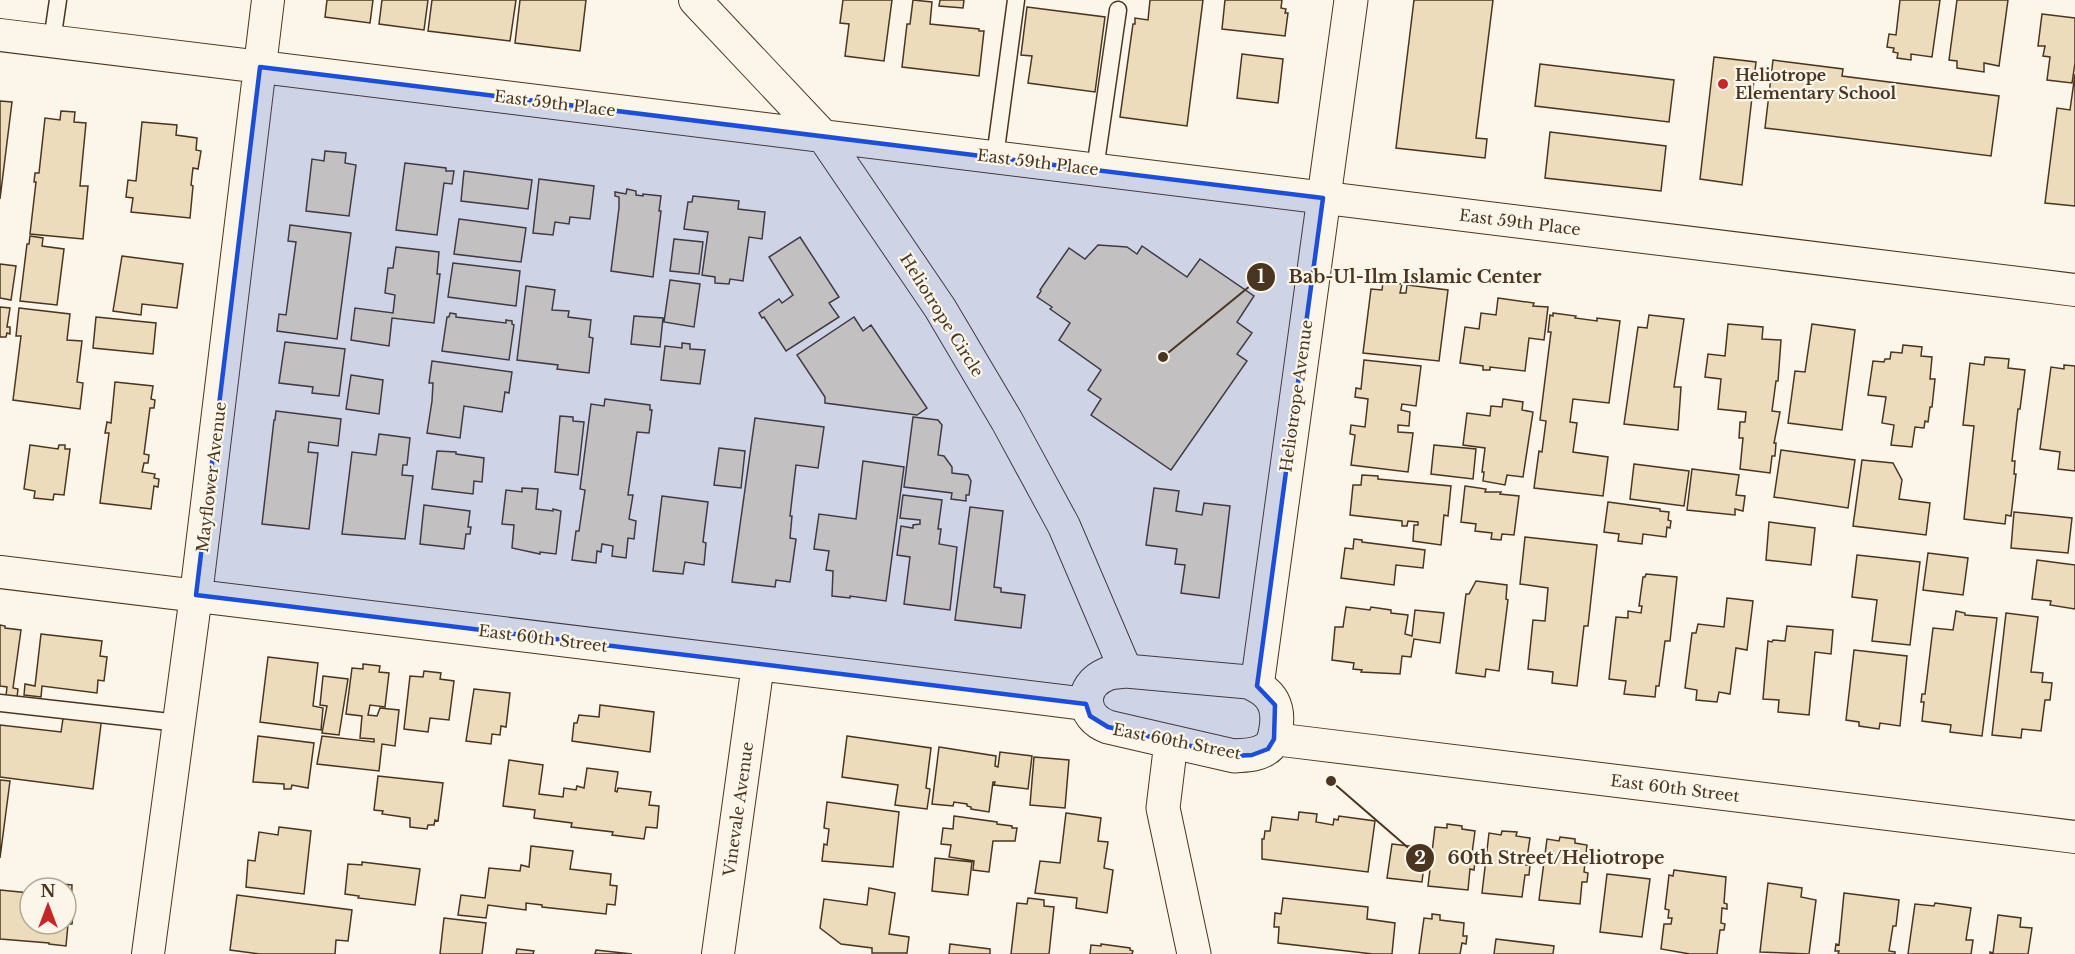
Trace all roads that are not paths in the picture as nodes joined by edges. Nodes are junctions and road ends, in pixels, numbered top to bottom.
1 (58, 0) edge
2 (268, 0) edge
3 (694, 0) edge
4 (1016, 0) edge
5 (1351, 0) edge
6 (1118, 10) dead end
7 (0, 35) edge
8 (52, 41) junction
9 (260, 67) junction
10 (823, 136) junction
11 (995, 157) junction
12 (1095, 169) junction
13 (1323, 198) junction
14 (2075, 290) edge
15 (0, 572) edge
16 (196, 596) junction
17 (758, 664) junction
18 (1126, 671) junction
19 (1257, 686) junction
20 (0, 703) edge
21 (1086, 704) junction
22 (179, 723) junction
23 (1274, 739) junction
24 (1171, 742) junction
25 (2075, 837) edge
26 (148, 954) edge
27 (718, 954) edge
28 (1194, 954) edge

1 - 8 lane
2 - 9 street, Mayflower Avenue
3 - 10 street, Heliotrope Circle
4 - 11 lane
5 - 13 street, Heliotrope Avenue
6 - 12 lane
7 - 8 street, East 59th Place
8 - 9 street, East 59th Place
9 - 10 street, East 59th Place
9 - 16 street, Mayflower Avenue
10 - 11 street, East 59th Place
10 - 18 street, Heliotrope Circle
11 - 12 street, East 59th Place
12 - 13 street, East 59th Place
13 - 14 street, East 59th Place
13 - 19 street, Heliotrope Avenue
15 - 16 street, East 60th Street
16 - 17 street, East 60th Street
16 - 22 street, Mayflower Avenue
17 - 21 street, East 60th Street
17 - 27 street, Vinevale Avenue
18 - 19 street
18 - 21 street
19 - 23 street
20 - 22 lane
21 - 24 street, East 60th Street
22 - 26 street, Mayflower Avenue
23 - 24 street, East 60th Street
23 - 25 street, East 60th Street
24 - 28 street

